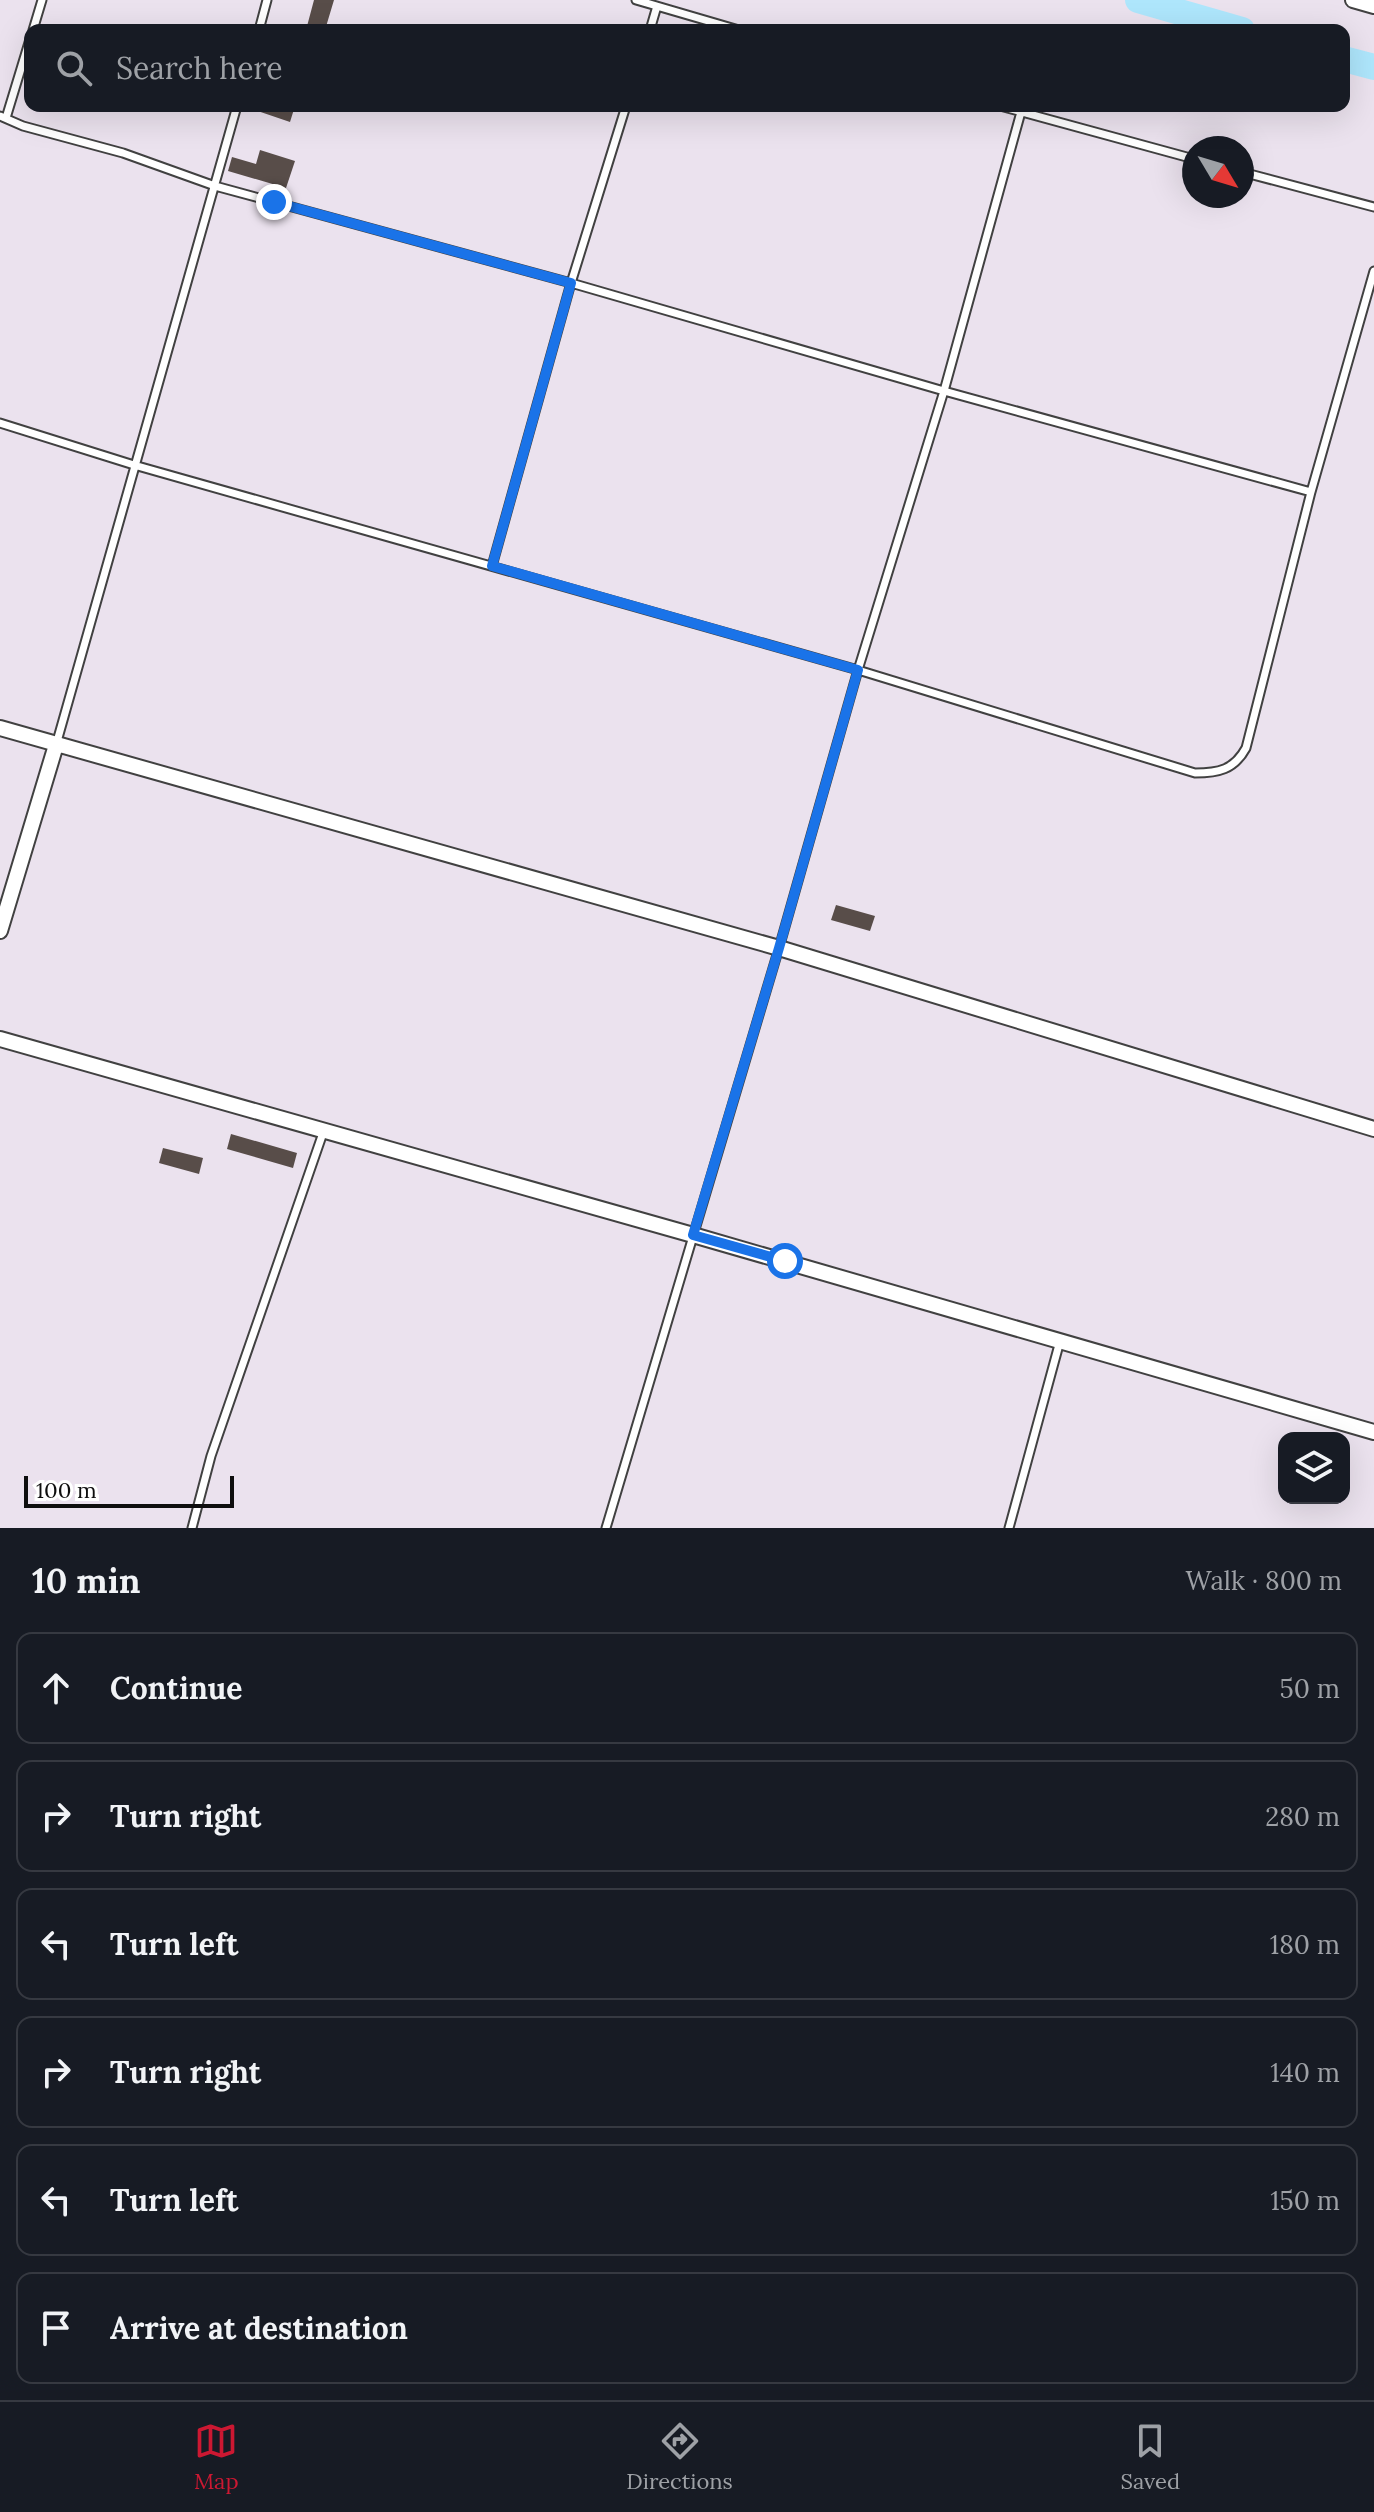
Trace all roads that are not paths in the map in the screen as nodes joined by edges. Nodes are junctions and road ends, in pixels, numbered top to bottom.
1 (42, 0) edge
2 (267, 0) edge
3 (636, 0) edge
4 (1353, 0) edge
5 (657, 6) junction
6 (1374, 6) edge
7 (35, 24) edge
8 (261, 24) edge
9 (652, 24) edge
10 (718, 24) edge
11 (24, 56) edge
12 (235, 112) edge
13 (624, 112) edge
14 (1021, 112) joint
15 (3, 117) edge
16 (1182, 156) edge
17 (1254, 175) edge
18 (215, 186) junction
19 (1374, 207) edge
20 (1374, 271) edge
21 (571, 283) junction
22 (944, 391) junction
23 (0, 423) edge
24 (134, 465) junction
25 (1311, 492) junction
26 (492, 566) junction
27 (858, 670) junction
28 (0, 728) edge
29 (56, 745) junction
30 (0, 931) edge
31 (779, 948) junction
32 (0, 1039) edge
33 (1374, 1129) edge
34 (324, 1130) junction
35 (693, 1235) junction
36 (1060, 1341) junction
37 (1374, 1432) edge
38 (192, 1528) edge
39 (606, 1528) edge
40 (1009, 1528) edge

1 - 7 lane
2 - 8 lane
3 - 5 lane
4 - 6 street
5 - 9 lane
5 - 10 lane
11 - 15 lane
12 - 18 lane
13 - 21 lane
14 - 16 lane
14 - 22 lane
15 - 18 lane
17 - 19 lane
18 - 21 lane
18 - 24 lane
20 - 25 lane
21 - 22 lane
21 - 26 lane
22 - 25 lane
22 - 27 lane
23 - 24 lane
24 - 26 lane
24 - 29 lane
25 - 27 lane
26 - 27 lane
27 - 31 lane
28 - 29 street
29 - 30 street
29 - 31 street
31 - 33 street
31 - 35 lane
32 - 34 street
34 - 35 street
34 - 38 lane
35 - 36 street
35 - 39 lane
36 - 37 street
36 - 40 lane

